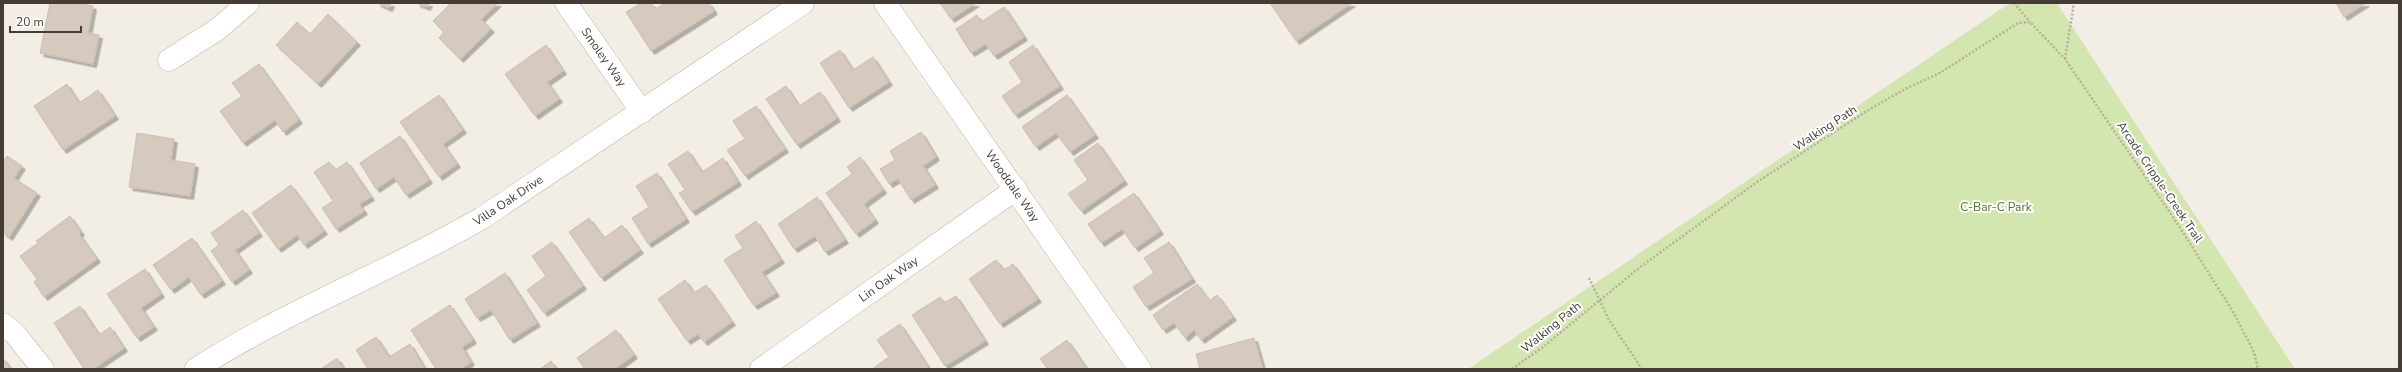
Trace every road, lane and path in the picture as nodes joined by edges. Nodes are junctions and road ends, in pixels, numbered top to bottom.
1 (248, 3) edge
2 (566, 3) edge
3 (803, 3) edge
4 (885, 3) edge
5 (2014, 3) edge
6 (2074, 3) edge
7 (2030, 22) junction
8 (2065, 59) junction
9 (169, 60) dead end
10 (642, 112) junction
11 (1016, 189) junction
12 (1589, 278) dead end
13 (1600, 299) junction
14 (3, 324) edge
15 (42, 369) edge
16 (196, 369) edge
17 (761, 369) edge
18 (1140, 369) edge
19 (1512, 369) edge
20 (1642, 369) edge
21 (2258, 369) edge

1 - 9 street
2 - 10 street, Smoley Way
3 - 10 street, Villa Oak Drive
4 - 11 street, Wooddale Way
5 - 7 path
6 - 8 path
7 - 8 path
7 - 13 path, Walking Path
8 - 21 path, Arcade Cripple-Creek Trail
10 - 16 street, Villa Oak Drive
11 - 17 street, Lin Oak Way
11 - 18 street, Wooddale Way
12 - 13 path
13 - 19 path, Walking Path
13 - 20 path
14 - 15 street

